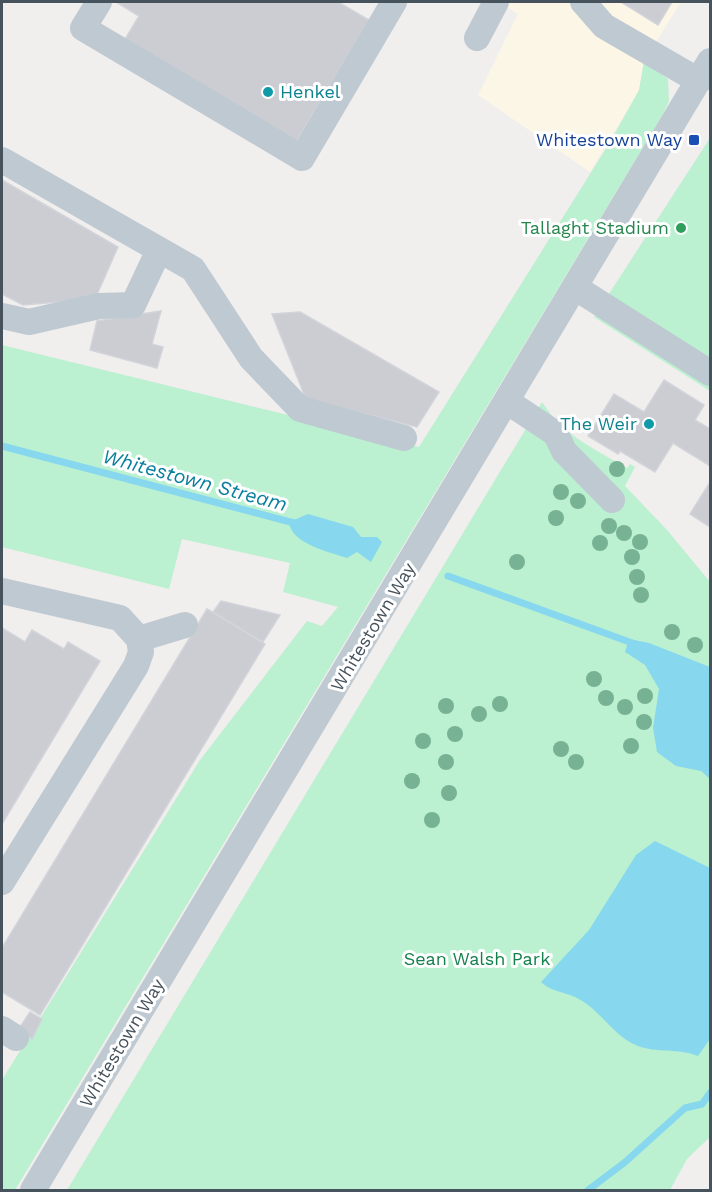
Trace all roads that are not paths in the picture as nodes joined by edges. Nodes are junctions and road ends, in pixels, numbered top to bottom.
1 (99, 2) edge
2 (394, 2) edge
3 (496, 2) edge
4 (583, 2) edge
5 (598, 2) edge
6 (477, 38) dead end
7 (705, 70) edge
8 (2, 160) edge
9 (159, 250) junction
10 (576, 288) junction
11 (2, 316) edge
12 (711, 373) edge
13 (508, 402) junction
14 (404, 438) dead end
15 (612, 500) dead end
16 (2, 591) edge
17 (185, 625) dead end
18 (139, 639) junction
19 (2, 882) edge
20 (33, 1191) edge

1 - 2 street
3 - 6 street
4 - 7 street
5 - 7 street
7 - 10 street, Whitestown Way
8 - 9 street
9 - 11 street
9 - 14 street
10 - 12 street
10 - 13 street, Whitestown Way
13 - 15 street
13 - 20 street, Whitestown Way
16 - 18 street
17 - 18 street
18 - 19 street

